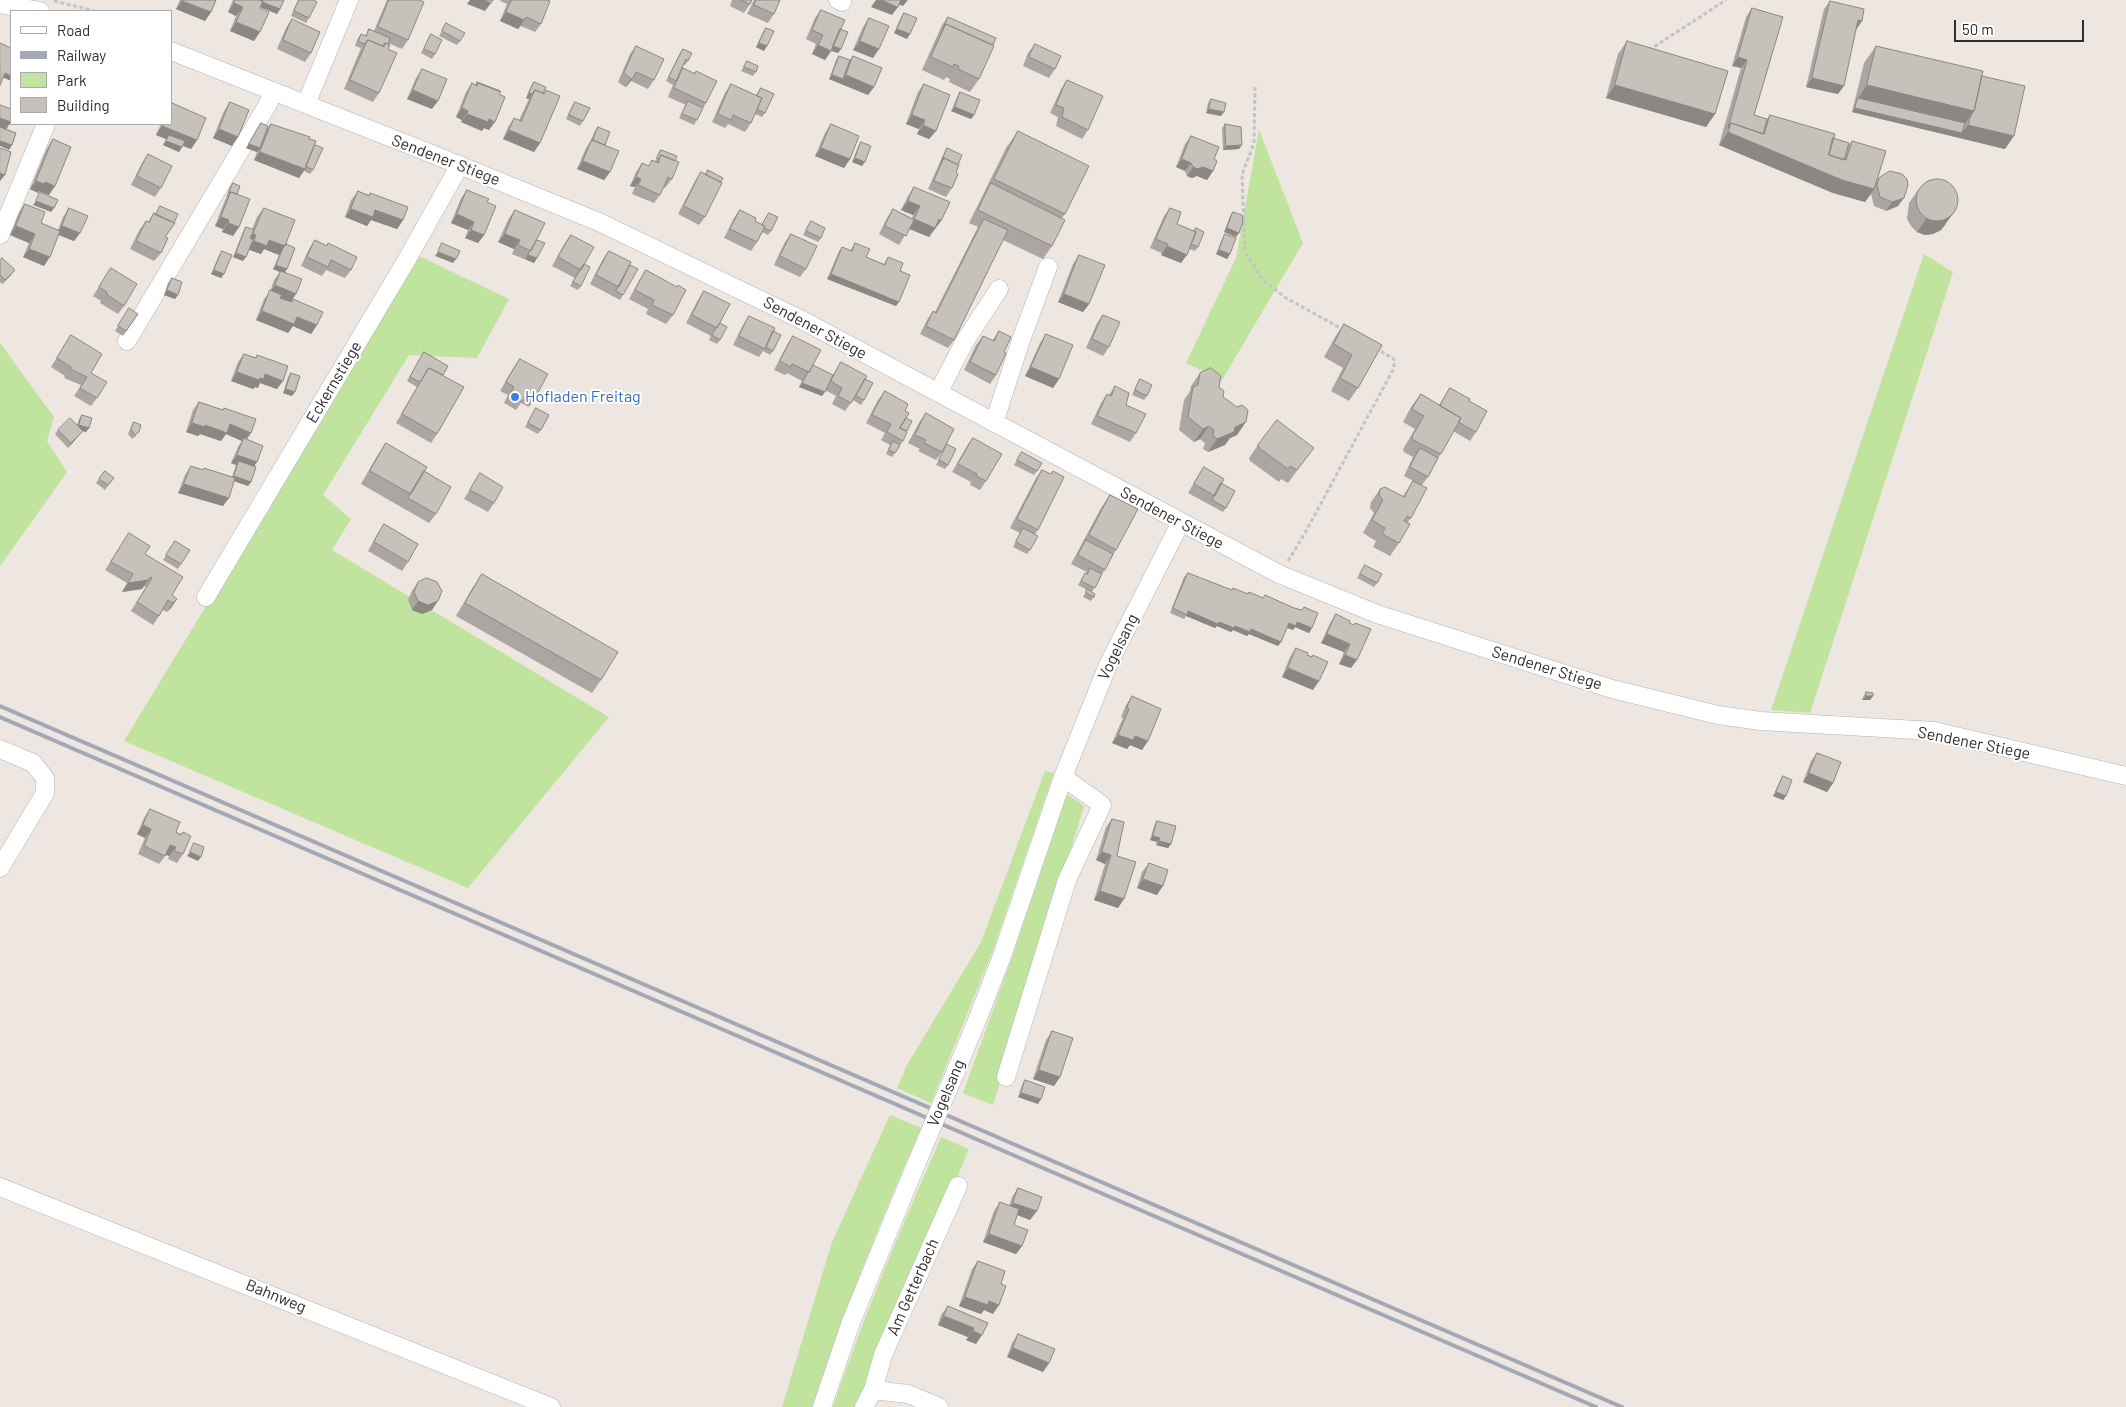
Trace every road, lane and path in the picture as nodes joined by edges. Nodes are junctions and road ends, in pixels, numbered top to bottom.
1 (46, 0) edge
2 (349, 0) edge
3 (1726, 0) edge
4 (0, 4) edge
5 (34, 10) edge
6 (91, 10) edge
7 (1648, 50) edge
8 (172, 51) edge
9 (1255, 87) dead end
10 (273, 91) junction
11 (306, 104) junction
12 (46, 125) edge
13 (460, 165) junction
14 (0, 235) edge
15 (1048, 267) dead end
16 (999, 288) dead end
17 (1352, 335) edge
18 (127, 341) dead end
19 (1369, 345) edge
20 (938, 394) junction
21 (994, 423) junction
22 (1181, 522) junction
23 (1279, 574) junction
24 (206, 597) dead end
25 (0, 749) edge
26 (1063, 776) junction
27 (2126, 776) edge
28 (0, 868) edge
29 (1006, 1077) dead end
30 (958, 1186) dead end
31 (0, 1187) edge
32 (873, 1390) junction
33 (550, 1407) edge
34 (822, 1407) edge
35 (864, 1407) edge
36 (939, 1407) edge

1 - 6 path
2 - 11 street
3 - 7 path
4 - 5 street
8 - 10 street, Sendener Stiege
9 - 17 path
10 - 11 street, Sendener Stiege
10 - 18 street
11 - 13 street, Sendener Stiege
12 - 14 street
13 - 20 street, Sendener Stiege
13 - 24 street, Eckernstiege
15 - 21 street
16 - 20 street
19 - 23 path
20 - 21 street, Sendener Stiege
21 - 22 street, Sendener Stiege
22 - 23 street, Sendener Stiege
22 - 26 street, Vogelsang
23 - 27 street, Sendener Stiege
25 - 28 street
26 - 29 street
26 - 34 street, Vogelsang, bridge
30 - 32 street, Am Getterbach
31 - 33 street, Bahnweg
32 - 35 street, Am Getterbach
32 - 36 street

